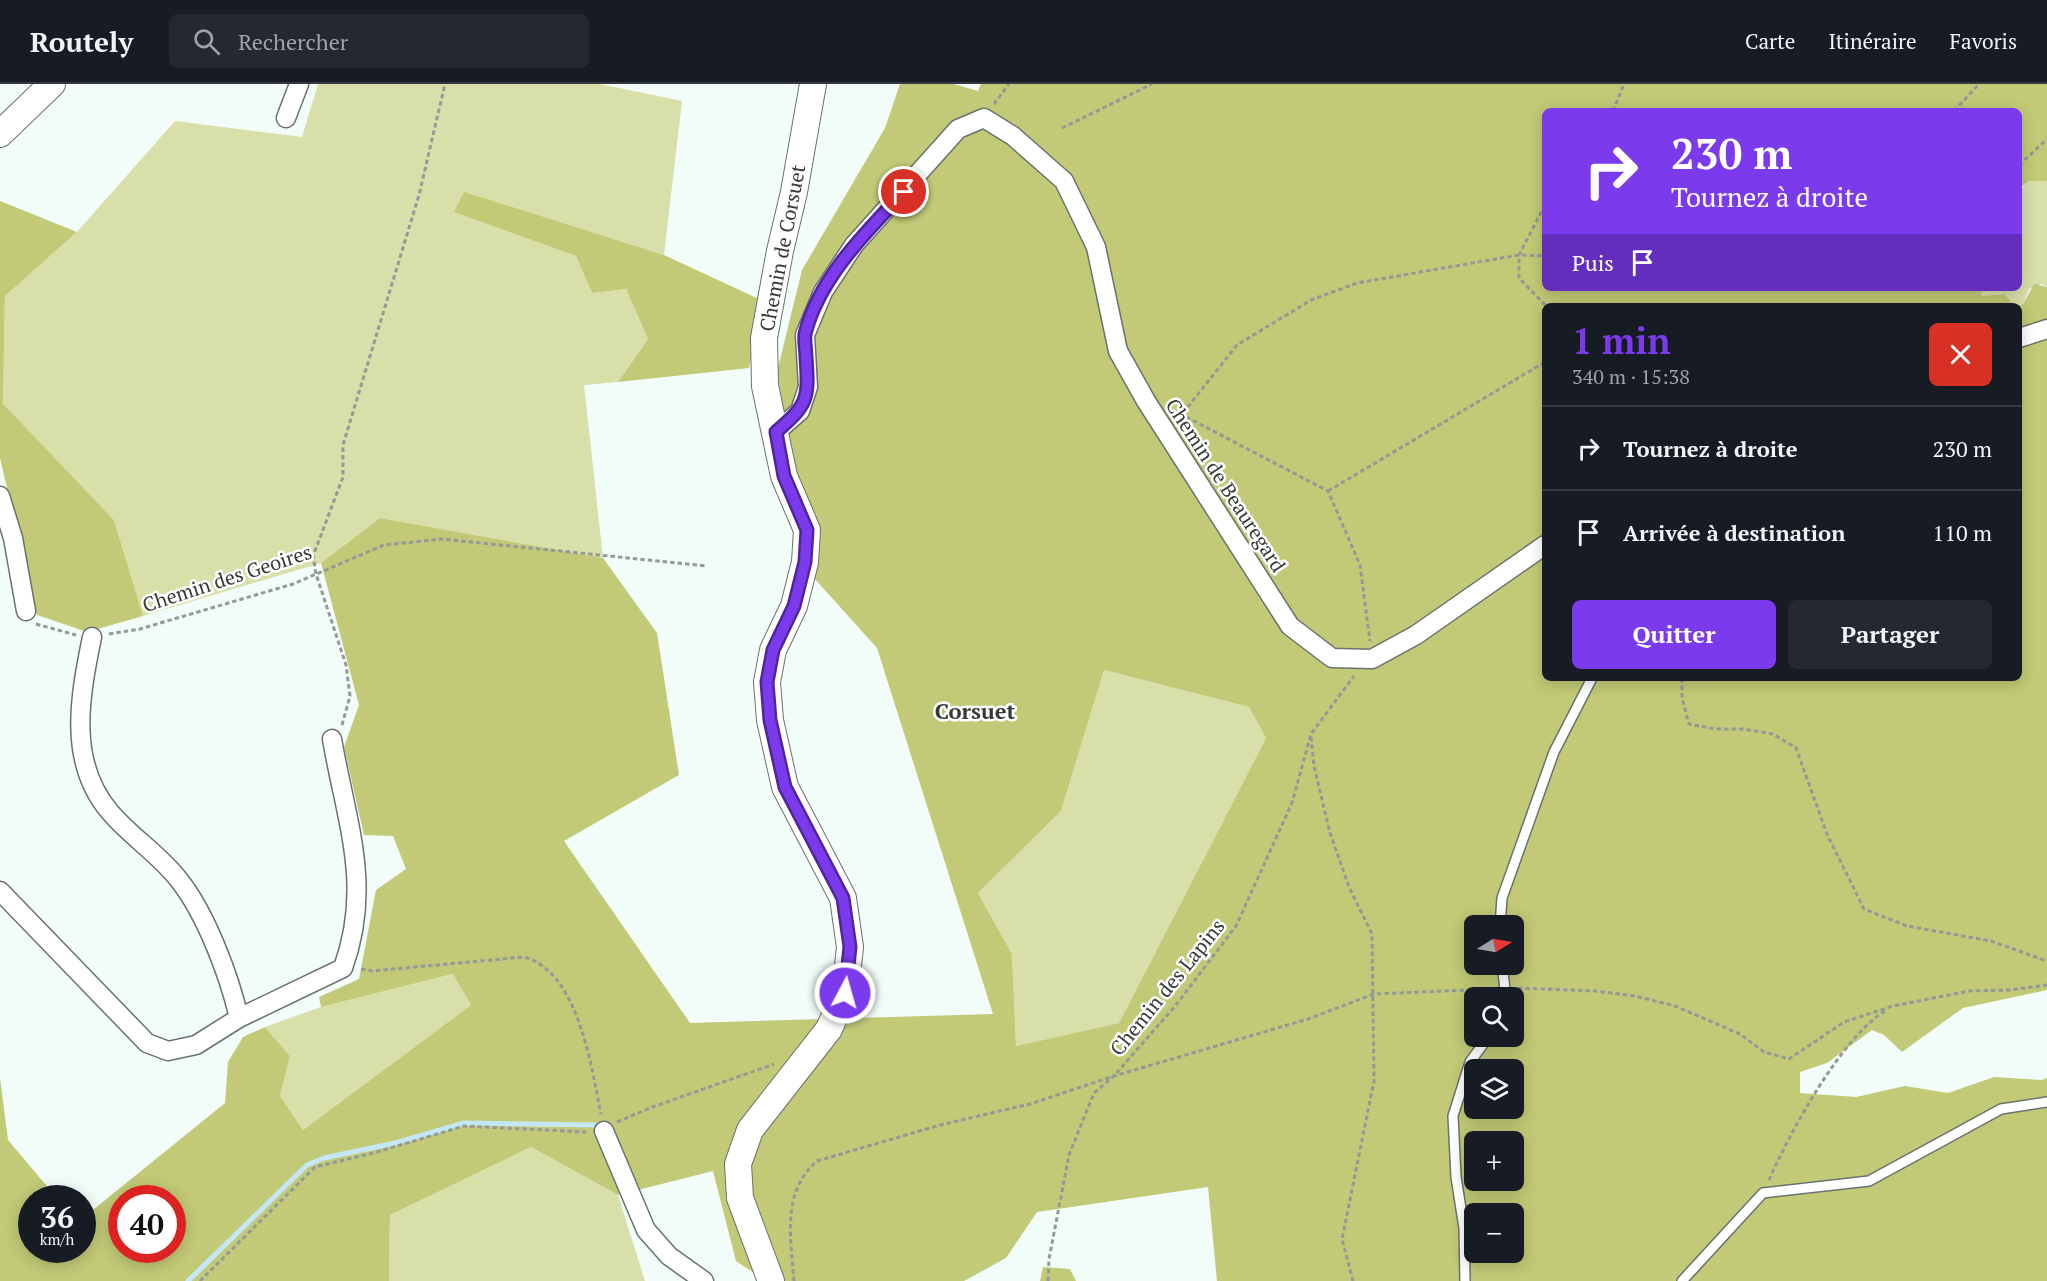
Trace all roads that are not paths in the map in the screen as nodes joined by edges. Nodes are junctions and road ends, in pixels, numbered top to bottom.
1 (52, 84) edge
2 (299, 84) edge
3 (813, 84) edge
4 (286, 118) dead end
5 (0, 134) edge
6 (2047, 329) edge
7 (2022, 337) edge
8 (776, 432) junction
9 (0, 496) edge
10 (1542, 547) edge
11 (26, 611) road end
12 (92, 637) road end
13 (1590, 681) edge
14 (332, 739) road end
15 (0, 891) edge
16 (1501, 915) edge
17 (239, 1018) junction
18 (1481, 1047) edge
19 (2047, 1101) edge
20 (604, 1131) road end
21 (704, 1281) edge
22 (771, 1281) edge
23 (1465, 1281) edge
24 (1682, 1281) edge

1 - 5 street
2 - 4 street
3 - 8 street, Chemin de Corsuet
6 - 7 street
8 - 10 street, Chemin de Beauregard
8 - 22 street, Chemin de Corsuet
9 - 11 street
12 - 17 street
13 - 16 lane
14 - 17 street
15 - 17 street
18 - 23 lane
19 - 24 lane
20 - 21 street

